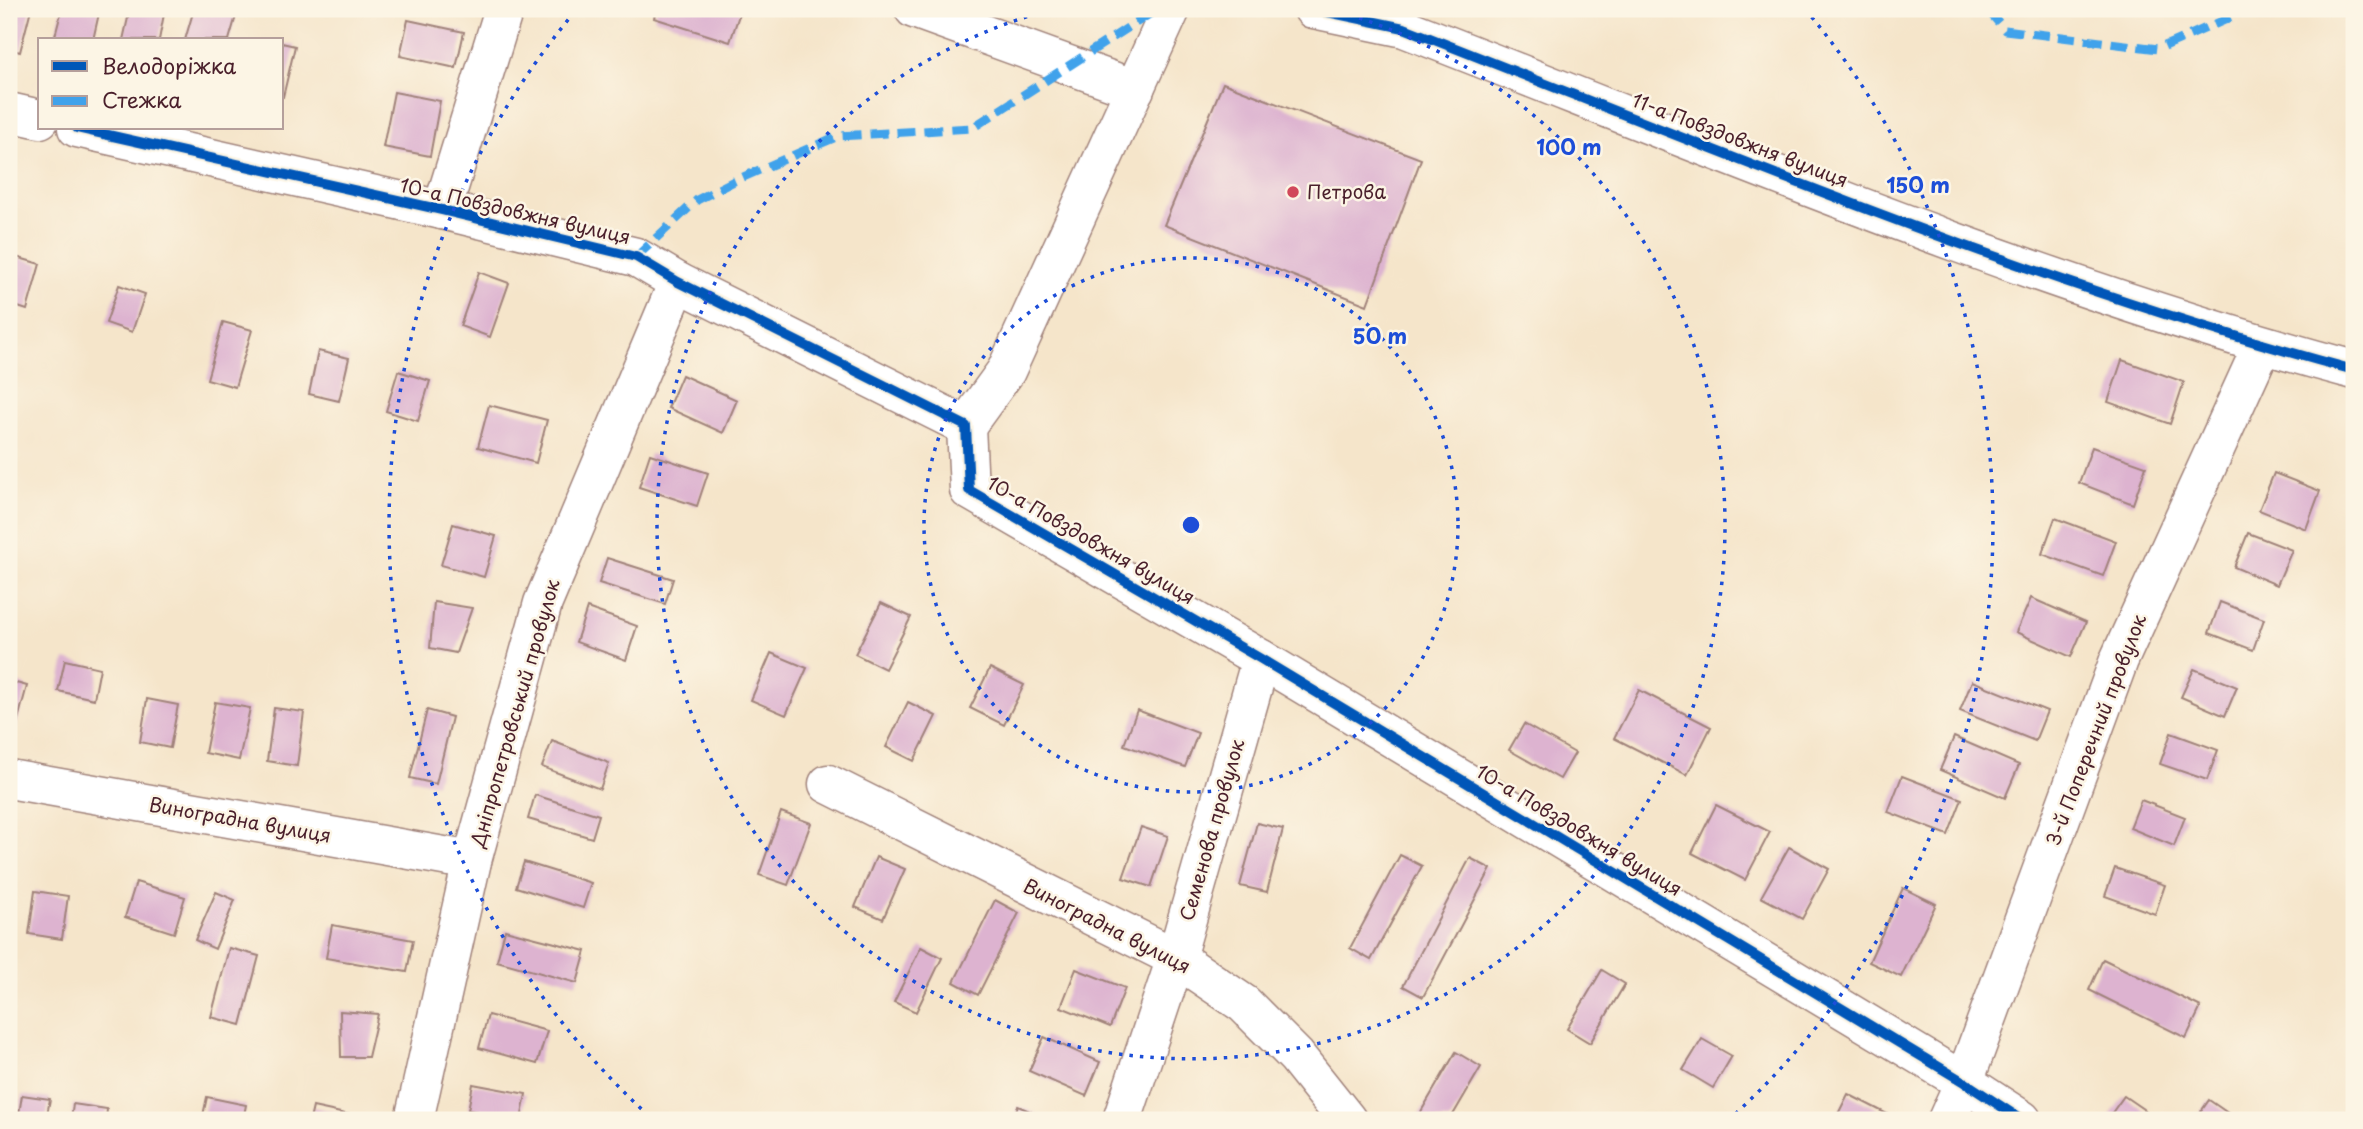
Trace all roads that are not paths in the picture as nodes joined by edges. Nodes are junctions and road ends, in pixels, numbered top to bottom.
1 (504, 9) edge
2 (914, 9) edge
3 (1171, 9) edge
4 (1313, 9) edge
5 (1135, 89) junction
6 (9, 112) edge
7 (38, 119) edge
8 (86, 130) edge
9 (442, 210) junction
10 (678, 282) junction
11 (2262, 346) junction
12 (2354, 370) edge
13 (965, 426) junction
14 (1261, 659) junction
15 (9, 779) edge
16 (828, 784) dead end
17 (472, 861) junction
18 (1176, 958) junction
19 (1964, 1082) junction
20 (414, 1120) edge
21 (1122, 1120) edge
22 (1347, 1120) edge
23 (1947, 1120) edge
24 (2022, 1120) edge

1 - 9 street
2 - 5 street
3 - 5 street
4 - 11 street, 11-а Повздовжня вулиця
5 - 13 street
6 - 7 street
8 - 9 street, 10-а Повздовжня вулиця
9 - 10 street, 10-а Повздовжня вулиця
10 - 13 street, 10-а Повздовжня вулиця
10 - 17 street, Дніпропетровський провулок
11 - 12 street, 11-а Повздовжня вулиця
11 - 19 street, 3-й Поперечний провулок
13 - 14 street, 10-а Повздовжня вулиця
14 - 18 street, Семенова провулок
14 - 19 street, 10-а Повздовжня вулиця
15 - 17 street, Виноградна вулиця
16 - 18 street, Виноградна вулиця
17 - 20 street, Дніпропетровський провулок
18 - 21 street, Семенова провулок
18 - 22 street, Виноградна вулиця
19 - 23 street, 3-й Поперечний провулок
19 - 24 street, 10-а Повздовжня вулиця

